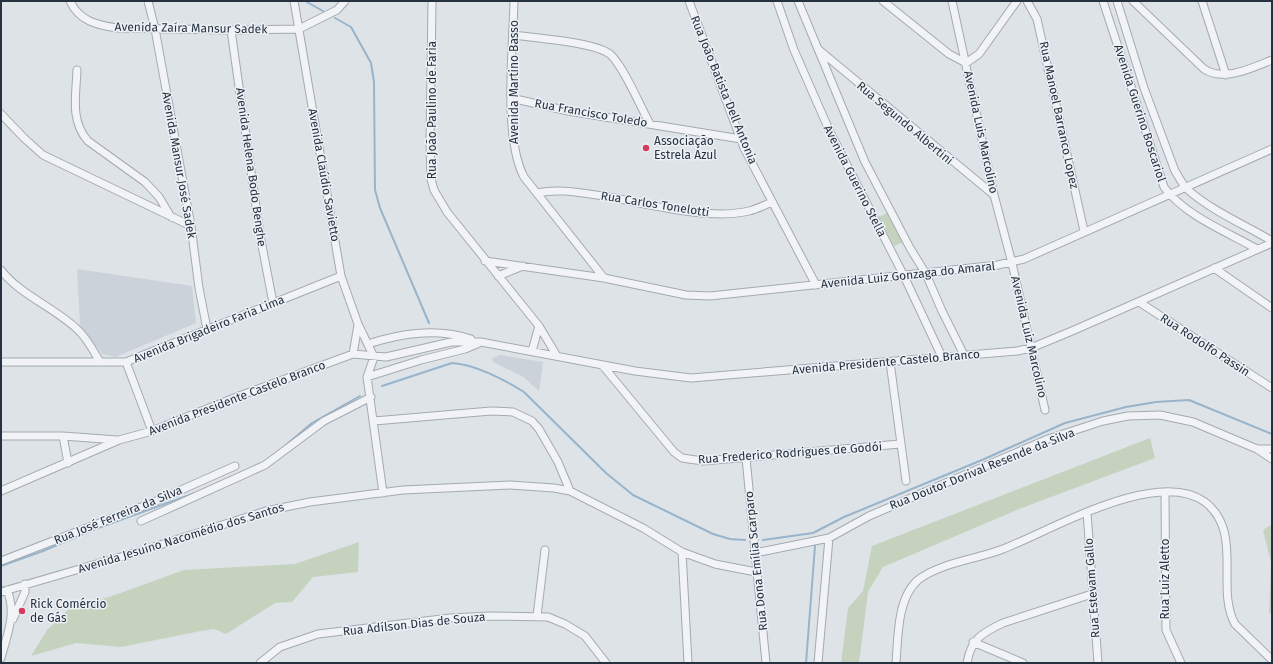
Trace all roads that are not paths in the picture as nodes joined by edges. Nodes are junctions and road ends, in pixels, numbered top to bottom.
1 (70, 1) edge
2 (148, 1) edge
3 (294, 1) edge
4 (345, 1) edge
5 (432, 1) edge
6 (514, 1) edge
7 (689, 1) edge
8 (777, 1) edge
9 (798, 1) edge
10 (883, 1) edge
11 (952, 1) edge
12 (1017, 1) edge
13 (1027, 1) edge
14 (1103, 1) edge
15 (1117, 1) edge
16 (1134, 1) edge
17 (1202, 1) edge
18 (155, 29) junction
19 (299, 29) junction
20 (231, 30) junction
21 (513, 34) junction
22 (818, 49) junction
23 (1272, 60) edge
24 (966, 63) junction
25 (77, 70) dead end
26 (1226, 75) junction
27 (511, 98) junction
28 (1, 114) edge
29 (650, 124) junction
30 (741, 139) junction
31 (1272, 149) edge
32 (1186, 188) junction
33 (537, 193) junction
34 (994, 195) junction
35 (1170, 195) junction
36 (772, 202) junction
37 (172, 218) junction
38 (191, 226) junction
39 (1084, 231) junction
40 (1272, 242) edge
41 (1258, 249) junction
42 (485, 261) junction
43 (1012, 263) junction
44 (523, 266) junction
45 (1214, 268) junction
46 (1, 270) edge
47 (926, 274) junction
48 (340, 276) junction
49 (498, 276) junction
50 (904, 276) junction
51 (604, 278) junction
52 (816, 285) junction
53 (1139, 302) junction
54 (274, 303) junction
55 (1272, 308) edge
56 (358, 324) junction
57 (539, 326) junction
58 (207, 329) junction
59 (481, 342) junction
60 (368, 344) junction
61 (1031, 348) junction
62 (532, 351) junction
63 (353, 354) junction
64 (964, 355) junction
65 (557, 356) junction
66 (374, 357) junction
67 (942, 357) junction
68 (1, 362) edge
69 (100, 362) junction
70 (126, 362) junction
71 (890, 362) junction
72 (603, 366) junction
73 (367, 377) junction
74 (1272, 388) edge
75 (371, 397) junction
76 (1046, 410) dead end
77 (374, 422) junction
78 (152, 430) junction
79 (1, 436) edge
80 (64, 436) junction
81 (119, 440) junction
82 (900, 444) junction
83 (1257, 448) junction
84 (1272, 449) edge
85 (746, 458) junction
86 (1272, 459) edge
87 (68, 463) junction
88 (235, 466) dead end
89 (906, 481) dead end
90 (1, 491) edge
91 (570, 491) junction
92 (1165, 492) junction
93 (383, 493) junction
94 (1087, 512) junction
95 (141, 521) dead end
96 (829, 538) junction
97 (545, 550) dead end
98 (682, 552) junction
99 (755, 553) junction
100 (1, 561) edge
101 (756, 572) junction
102 (25, 584) junction
103 (4, 591) edge
104 (1092, 594) junction
105 (537, 616) junction
106 (11, 620) junction
107 (973, 642) junction
108 (1, 658) edge
109 (1272, 660) edge
110 (260, 663) edge
111 (606, 663) edge
112 (688, 663) edge
113 (766, 663) edge
114 (818, 663) edge
115 (896, 663) edge
116 (967, 663) edge
117 (1023, 663) edge
118 (1098, 663) edge
119 (1181, 663) edge

1 - 18 street, Avenida Zaíra Mansur Sadek
2 - 18 street, Avenida Mansur José Sadek
3 - 19 street, Avenida Claúdio Savietto
4 - 19 street
5 - 42 street, Rua João Paulino de Faria
6 - 21 street, Avenida Martino Basso
7 - 30 street, Rua João Batista Dell Antonia
8 - 50 street, Avenida Guerino Stella
9 - 22 street, Avenida Guerino Stella
10 - 24 street
11 - 24 street, Avenida Luis Marcolino
12 - 24 street
13 - 39 street, Rua Manoel Barranco Lopez
14 - 35 street, Avenida Guerino Boscariol
15 - 32 street, Avenida Guerino Boscariol
16 - 26 street
17 - 26 street
18 - 20 street, Avenida Zaíra Mansur Sadek
18 - 38 street, Avenida Mansur José Sadek
19 - 20 street, Avenida Zaíra Mansur Sadek
19 - 48 street, Avenida Claúdio Savietto
20 - 54 street, Avenida Helena Bodo Benghe
21 - 27 street, Avenida Martino Basso
21 - 29 street
22 - 34 street, Rua Segundo Albertini
22 - 47 street, Avenida Guerino Stella
23 - 26 street
24 - 34 street, Avenida Luis Marcolino
25 - 37 street
27 - 29 street, Rua Francisco Toledo
27 - 33 street, Avenida Martino Basso
28 - 37 street
29 - 30 street, Rua Francisco Toledo
30 - 36 street, Rua João Batista Dell Antonia
31 - 32 street, Avenida Luiz Gonzaga do Amaral
32 - 35 street, Avenida Luiz Gonzaga do Amaral
32 - 40 street, Avenida Guerino Boscariol
33 - 36 street, Rua Carlos Tonelotti
33 - 51 street, Avenida Martino Basso
34 - 43 street, Avenida Luis Marcolino
35 - 39 street, Avenida Luiz Gonzaga do Amaral
35 - 41 street, Avenida Guerino Boscariol
36 - 52 street, Rua João Batista Dell Antonia
37 - 38 street
38 - 58 street, Avenida Mansur José Sadek
39 - 43 street, Avenida Luiz Gonzaga do Amaral
40 - 41 street, Avenida Presidente Castelo Branco
41 - 45 street, Avenida Presidente Castelo Branco
42 - 44 street, Avenida Luiz Gonzaga do Amaral
42 - 49 street, Rua João Paulino de Faria
43 - 47 street, Avenida Luiz Gonzaga do Amaral
43 - 61 street, Avenida Luiz Marcolino
44 - 49 street
44 - 51 street, Avenida Luiz Gonzaga do Amaral
45 - 53 street, Avenida Presidente Castelo Branco
45 - 55 street
46 - 69 street
47 - 50 street, Avenida Luiz Gonzaga do Amaral
47 - 64 street, Avenida Guerino Stella
48 - 54 street, Avenida Brigadeiro Faria Lima
48 - 56 street, Avenida Claúdio Savietto
49 - 57 street, Rua João Paulino de Faria
50 - 52 street, Avenida Luiz Gonzaga do Amaral
50 - 67 street, Avenida Guerino Stella
51 - 52 street, Avenida Luiz Gonzaga do Amaral
53 - 61 street, Avenida Presidente Castelo Branco
53 - 74 street, Rua Rodolfo Passin
54 - 58 street, Avenida Brigadeiro Faria Lima
56 - 60 street, Avenida Claúdio Savietto
56 - 63 street
57 - 62 street
57 - 65 street, Rua João Paulino de Faria
58 - 70 street, Avenida Brigadeiro Faria Lima
59 - 60 street, Avenida Presidente Castelo Branco
59 - 62 street, Avenida Presidente Castelo Branco
59 - 66 street, Avenida Presidente Castelo Branco
59 - 73 street
60 - 66 street, Avenida Claúdio Savietto
61 - 64 street, Avenida Presidente Castelo Branco
61 - 76 street, Avenida Luiz Marcolino
62 - 65 street, Avenida Presidente Castelo Branco
63 - 66 street, Avenida Presidente Castelo Branco
63 - 78 street, Avenida Presidente Castelo Branco
64 - 67 street, Avenida Presidente Castelo Branco
65 - 72 street, Avenida Presidente Castelo Branco
66 - 73 street
67 - 71 street, Avenida Presidente Castelo Branco
68 - 69 street, Avenida Brigadeiro Faria Lima
69 - 70 street, Avenida Brigadeiro Faria Lima
70 - 78 street
71 - 72 street, Avenida Presidente Castelo Branco
71 - 82 street
72 - 85 street, Rua Frederico Rodrigues de Godói
73 - 75 street
75 - 77 street
75 - 95 street, Rua José Ferreira da Silva
77 - 91 street
77 - 93 street
78 - 81 street, Avenida Presidente Castelo Branco
79 - 80 street
80 - 81 street
80 - 87 street
81 - 87 street, Avenida Presidente Castelo Branco
82 - 85 street, Rua Frederico Rodrigues de Godói
82 - 89 street
83 - 84 street, Rua Doutor Dorival Resende da Silva
83 - 86 street, Rua Doutor Dorival Resende da Silva
83 - 96 street, Rua Doutor Dorival Resende da Silva
85 - 99 street, Rua Dona Emília Scarparo
87 - 90 street, Avenida Presidente Castelo Branco
88 - 100 street, Rua José Ferreira da Silva
91 - 93 street, Avenida Jesuíno Nacomédio dos Santos
91 - 98 street, Avenida Jesuíno Nacomédio dos Santos
92 - 94 street
92 - 109 street
92 - 119 street, Rua Luiz Aletto
93 - 102 street, Avenida Jesuíno Nacomédio dos Santos
94 - 104 street, Rua Estevam Gallo
94 - 115 street
96 - 99 street, Rua Doutor Dorival Resende da Silva
96 - 114 street
97 - 105 street
98 - 101 street, Avenida Jesuíno Nacomédio dos Santos
98 - 112 street
99 - 101 street, Rua Dona Emília Scarparo
101 - 113 street, Rua Dona Emília Scarparo
102 - 103 street, Avenida Jesuíno Nacomédio dos Santos
102 - 106 street
103 - 106 street
104 - 107 street
104 - 118 street, Rua Estevam Gallo
105 - 110 street, Rua Adílson Dias de Souza
105 - 111 street, Rua Adílson Dias de Souza
106 - 108 street
107 - 116 street
107 - 117 street

